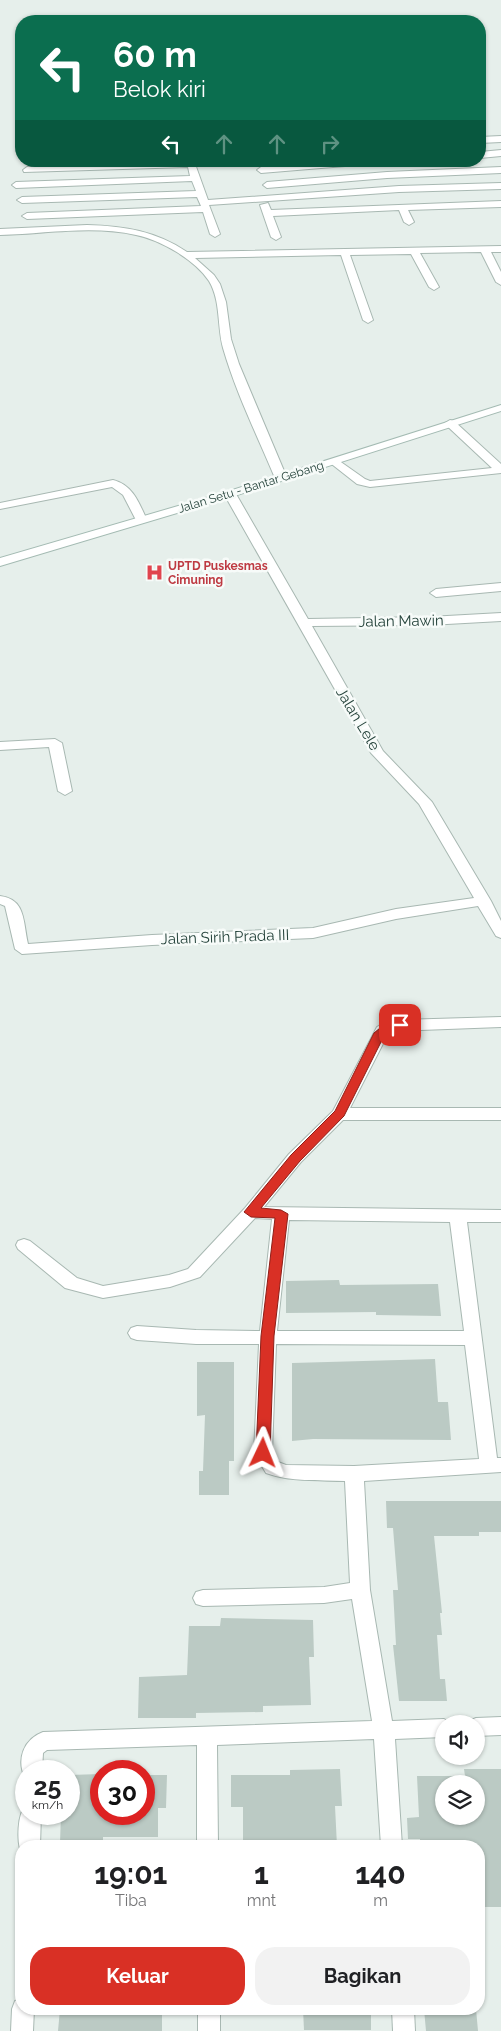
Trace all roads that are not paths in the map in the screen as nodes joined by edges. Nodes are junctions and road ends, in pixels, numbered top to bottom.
1 (501, 139) edge
2 (486, 140) edge
3 (501, 153) edge
4 (486, 154) edge
5 (97, 167) edge
6 (191, 167) edge
7 (297, 167) edge
8 (27, 170) dead end
9 (261, 170) dead end
10 (501, 170) edge
11 (385, 172) junction
12 (195, 178) junction
13 (16, 185) dead end
14 (267, 185) dead end
15 (501, 186) edge
16 (399, 189) junction
17 (262, 199) junction
18 (22, 200) dead end
19 (204, 202) junction
20 (501, 204) edge
21 (402, 207) junction
22 (268, 213) junction
23 (27, 216) dead end
24 (409, 222) dead end
25 (0, 232) edge
26 (215, 234) dead end
27 (276, 237) dead end
28 (501, 249) edge
29 (485, 250) junction
30 (414, 251) junction
31 (345, 253) junction
32 (185, 255) junction
33 (501, 282) edge
34 (434, 287) dead end
35 (368, 320) dead end
36 (501, 408) edge
37 (450, 423) junction
38 (334, 462) junction
39 (500, 470) edge
40 (281, 478) junction
41 (230, 494) junction
42 (0, 506) edge
43 (141, 520) junction
44 (0, 562) edge
45 (501, 586) edge
46 (436, 593) dead end
47 (501, 617) edge
48 (302, 622) junction
49 (0, 746) edge
50 (65, 791) dead end
51 (0, 900) edge
52 (484, 901) junction
53 (501, 933) edge
54 (501, 1022) edge
55 (339, 1114) junction
56 (501, 1114) edge
57 (251, 1212) junction
58 (281, 1214) junction
59 (501, 1216) edge
60 (458, 1217) junction
61 (24, 1245) dead end
62 (137, 1334) dead end
63 (268, 1336) junction
64 (474, 1338) junction
65 (495, 1465) edge
66 (354, 1474) junction
67 (360, 1590) junction
68 (204, 1598) dead end
69 (501, 1726) edge
70 (485, 1727) edge
71 (435, 1728) edge
72 (384, 1731) junction
73 (207, 1736) junction
74 (32, 1760) edge
75 (30, 1825) edge
76 (29, 1840) edge
77 (208, 1840) edge
78 (392, 1840) edge
79 (23, 2015) edge
80 (209, 2015) edge
81 (403, 2015) edge
82 (22, 2031) edge
83 (209, 2031) edge
84 (404, 2031) edge

1 - 2 street
3 - 4 street
5 - 8 street
6 - 12 street
7 - 9 street
10 - 11 street
11 - 14 street
11 - 16 street
12 - 13 street
12 - 19 street
15 - 16 street
16 - 17 street
17 - 19 street
17 - 22 street
18 - 19 street
19 - 23 street
19 - 26 street
20 - 21 street
21 - 22 street
21 - 24 street
22 - 27 street
25 - 32 street
28 - 29 street
29 - 30 street
29 - 33 street
30 - 31 street
30 - 34 street
31 - 32 street
31 - 35 street
32 - 40 street
36 - 37 street, Jalan Setu - Bantar Gebang
37 - 38 street, Jalan Setu - Bantar Gebang
37 - 39 street
38 - 39 street
38 - 40 street, Jalan Setu - Bantar Gebang
40 - 41 street, Jalan Setu - Bantar Gebang
41 - 43 street, Jalan Setu - Bantar Gebang
41 - 48 street, Jalan Lele
42 - 43 street
43 - 44 street, Jalan Setu - Bantar Gebang
45 - 46 street
47 - 48 street, Jalan Mawin
48 - 52 street, Jalan Lele
49 - 50 street
51 - 52 street, Jalan Sirih Prada III
52 - 53 street, Jalan Lele
54 - 55 street
55 - 56 street
55 - 57 street
57 - 58 street
57 - 61 street
58 - 60 street
58 - 63 street
59 - 60 street
60 - 64 street
62 - 63 street
63 - 64 street
63 - 66 street
64 - 65 street
65 - 66 street
66 - 67 street
67 - 68 street
67 - 72 street
69 - 70 street
71 - 72 street
72 - 73 street
72 - 78 street
73 - 74 street
73 - 77 street
75 - 76 street
79 - 82 street
80 - 83 street
81 - 84 street

